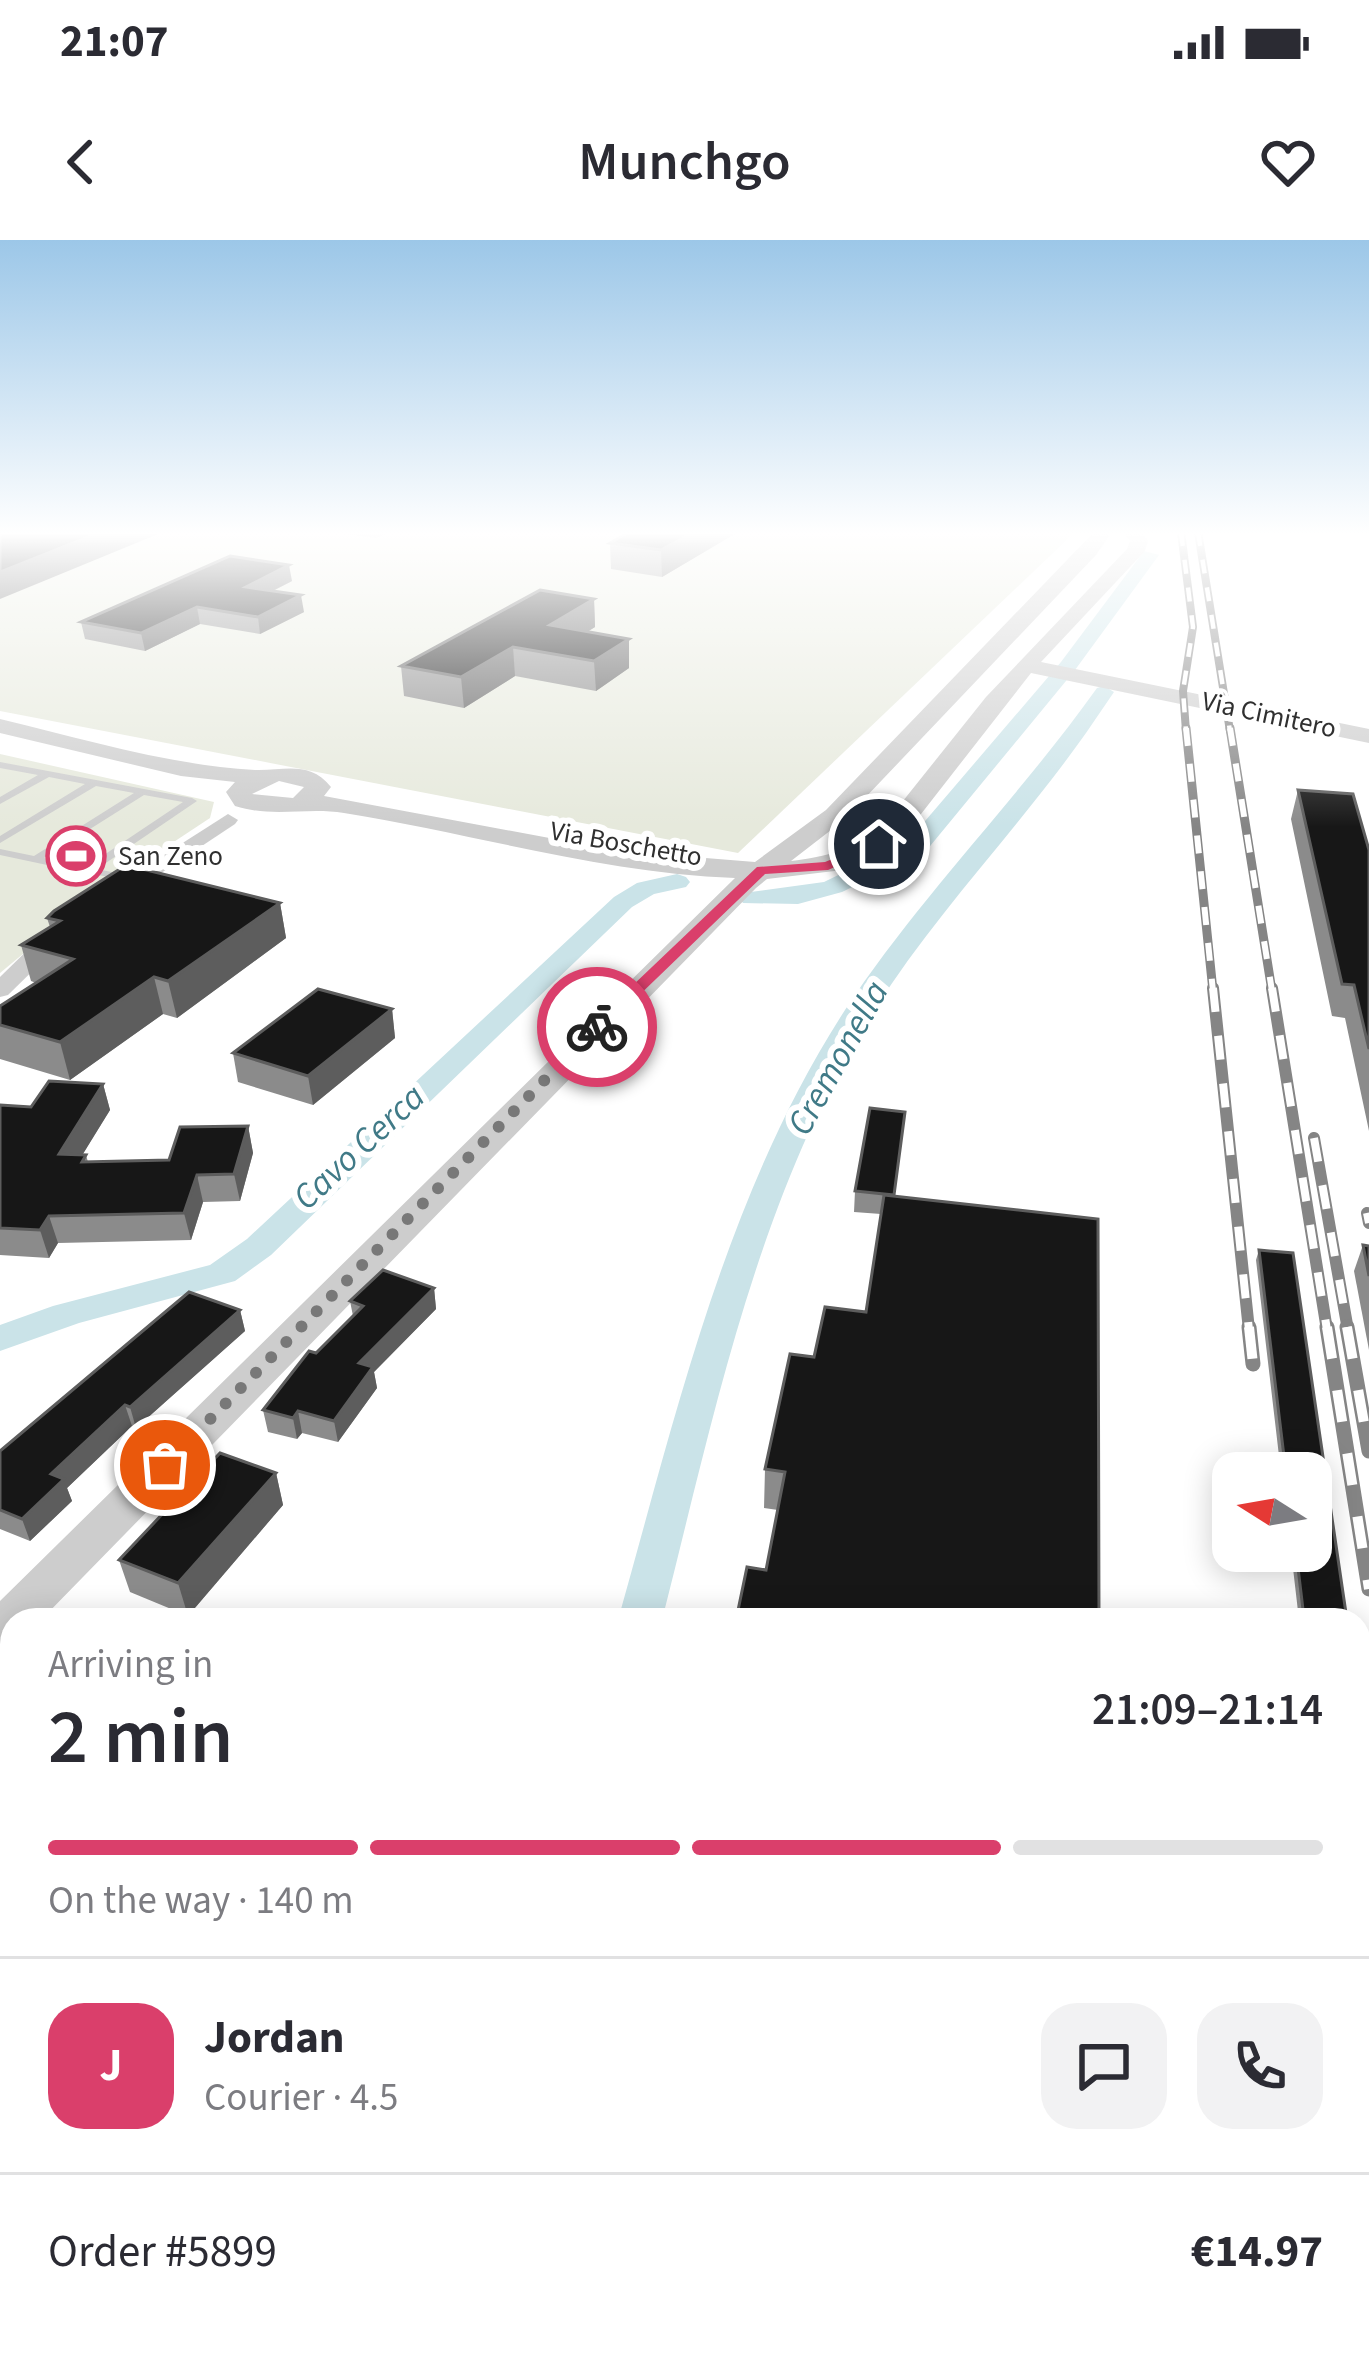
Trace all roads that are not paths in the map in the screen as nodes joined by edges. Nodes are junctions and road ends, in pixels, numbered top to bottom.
1 (1013, 631) edge
2 (1060, 631) edge
3 (1027, 666) junction
4 (0, 726) edge
5 (1369, 736) edge
6 (0, 737) edge
7 (0, 765) edge
8 (46, 774) junction
9 (262, 778) junction
10 (92, 784) junction
11 (142, 792) junction
12 (300, 797) junction
13 (0, 801) edge
14 (237, 806) junction
15 (0, 840) edge
16 (0, 852) edge
17 (34, 860) junction
18 (762, 870) junction
19 (85, 872) junction
20 (136, 879) junction
21 (103, 901) edge
22 (70, 926) edge
23 (0, 990) edge
24 (23, 1608) edge

1 - 18 street
2 - 3 street
3 - 5 street, Via Cimitero
3 - 18 street
4 - 9 street, Via Boschetto
6 - 14 street
7 - 8 lane
8 - 10 lane
8 - 13 lane
9 - 12 street, Via Boschetto
9 - 14 street
10 - 11 lane
10 - 15 lane
11 - 17 lane
11 - 19 lane
12 - 14 street
12 - 18 street, Via Boschetto
14 - 20 street
16 - 17 lane
17 - 19 lane
18 - 24 street
19 - 20 lane
20 - 21 street
22 - 23 street

